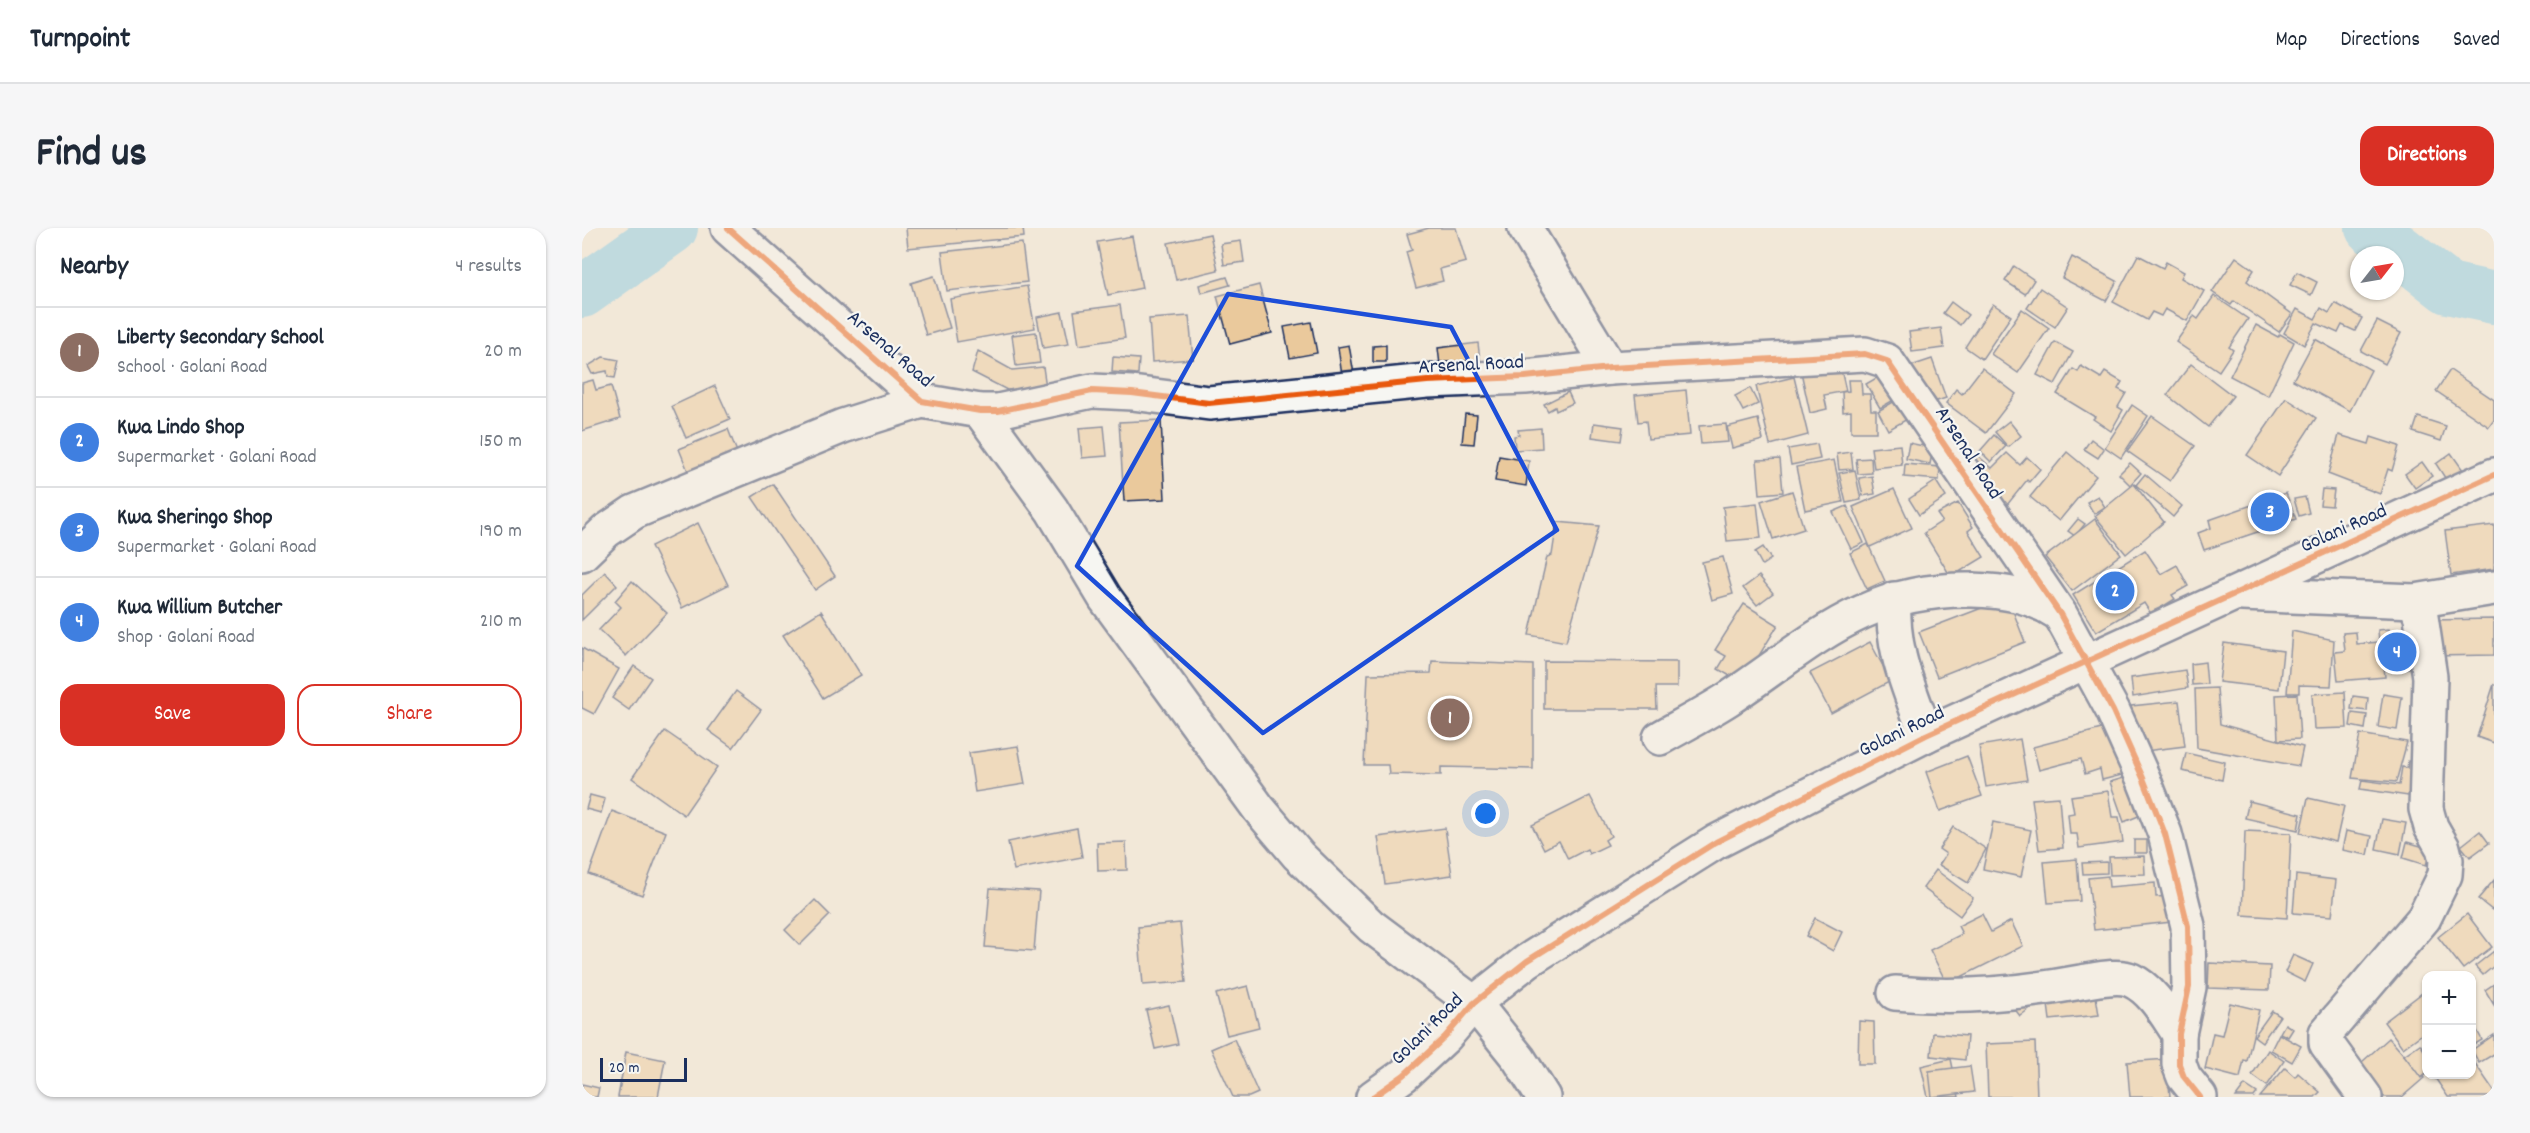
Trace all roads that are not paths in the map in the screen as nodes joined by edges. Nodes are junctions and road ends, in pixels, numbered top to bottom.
1 (728, 228) edge
2 (1525, 228) edge
3 (1610, 368) junction
4 (922, 401) junction
5 (980, 411) junction
6 (2494, 475) edge
7 (582, 554) edge
8 (2494, 588) edge
9 (2234, 594) junction
10 (1894, 599) junction
11 (2415, 601) junction
12 (2060, 614) junction
13 (2086, 661) junction
14 (1926, 735) junction
15 (1660, 738) dead end
16 (1895, 993) dead end
17 (1474, 1003) junction
18 (2179, 1034) junction
19 (1373, 1097) edge
20 (1543, 1097) edge
21 (2200, 1097) edge
22 (2366, 1097) edge

1 - 4 street, Arsenal Road
2 - 3 street
3 - 5 street, Arsenal Road
3 - 12 street, Arsenal Road
4 - 5 street, Arsenal Road
4 - 7 street
5 - 17 street
6 - 9 street, Golani Road
8 - 11 street
9 - 11 street
9 - 13 street, Golani Road
10 - 12 street
10 - 14 street
10 - 15 street
11 - 22 street
12 - 13 street, Arsenal Road
13 - 14 street, Golani Road
13 - 18 street, Arsenal Road
14 - 17 street, Golani Road
16 - 18 street
17 - 19 street, Golani Road
17 - 20 street
18 - 21 street, Arsenal Road

